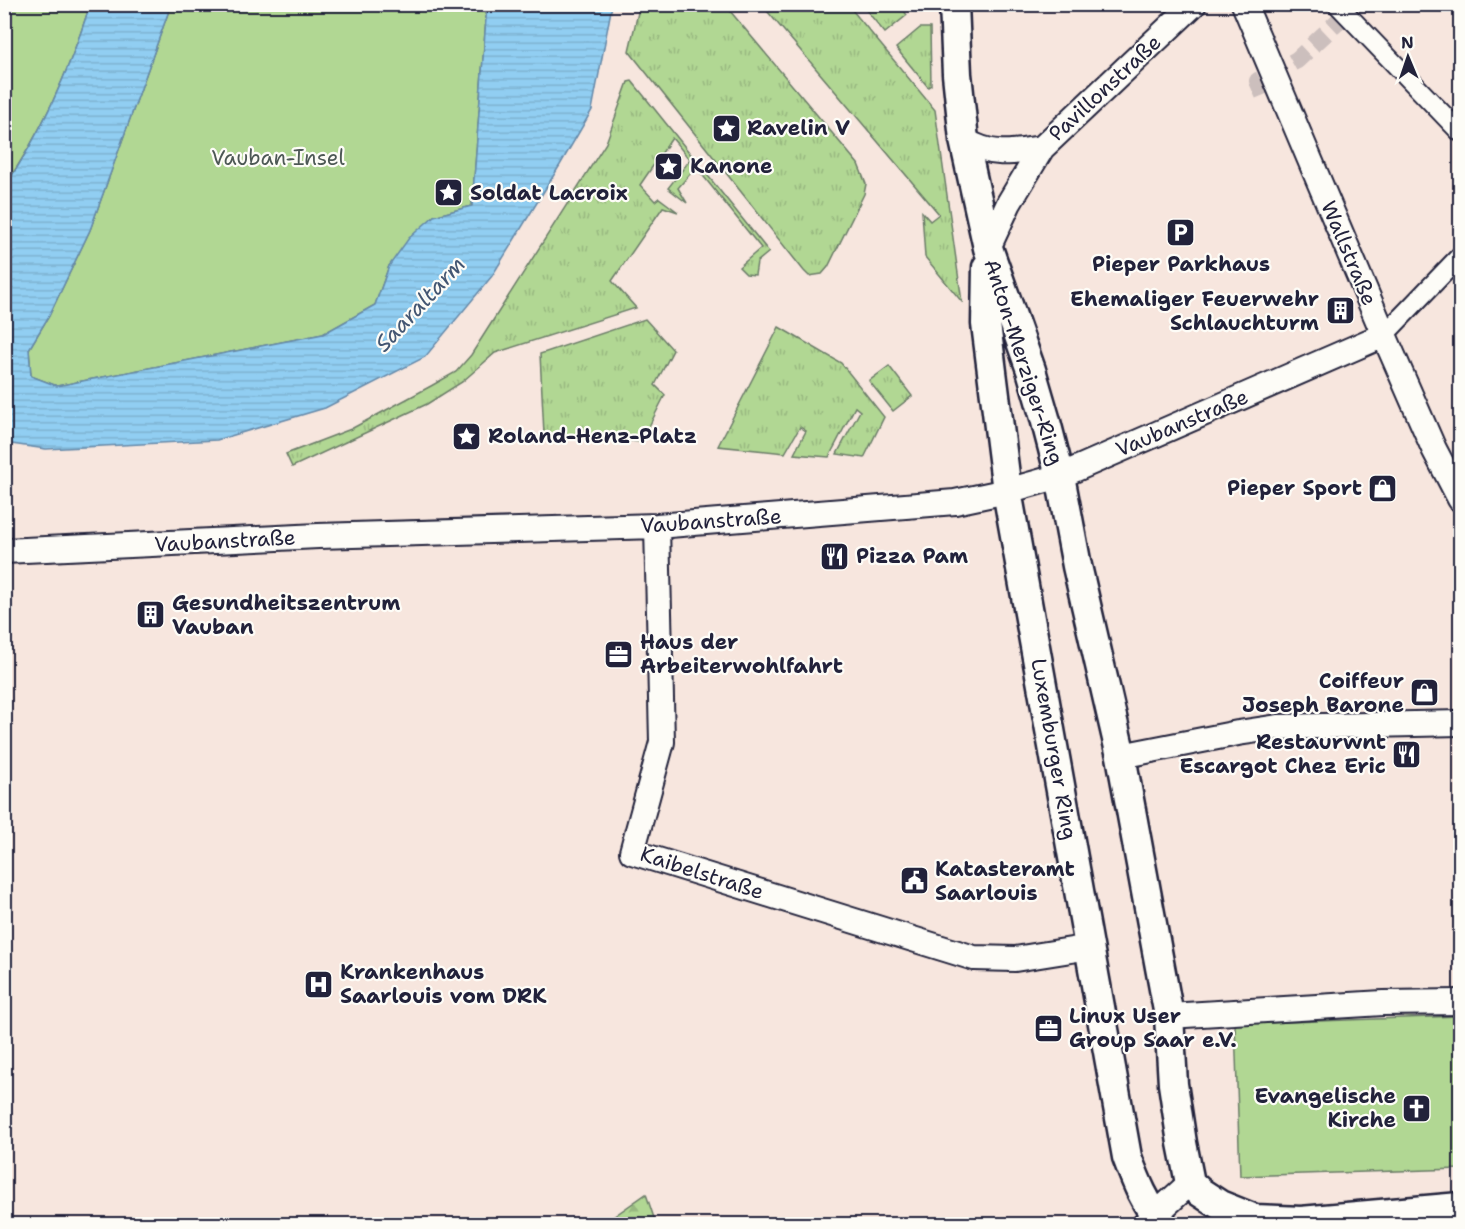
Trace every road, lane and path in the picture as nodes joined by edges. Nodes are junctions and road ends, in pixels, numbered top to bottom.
1 (954, 4) edge
2 (1194, 4) edge
3 (1244, 4) edge
4 (1337, 4) edge
5 (1461, 132) edge
6 (964, 140) junction
7 (1042, 148) junction
8 (988, 248) junction
9 (1461, 256) edge
10 (1384, 335) junction
11 (1060, 476) junction
12 (1007, 491) junction
13 (1461, 498) edge
14 (657, 526) junction
15 (4, 551) edge
16 (1461, 723) edge
17 (1121, 756) junction
18 (1090, 946) junction
19 (1461, 1002) edge
20 (1169, 1016) junction
21 (1190, 1183) junction
22 (1461, 1207) edge
23 (1154, 1221) edge

1 - 6 street, Anton-Merziger-Ring
2 - 7 street, Pavillonstraße
3 - 10 street, Wallstraße
4 - 5 street
6 - 7 street, Pavillonstraße
6 - 8 street, Anton-Merziger-Ring
7 - 8 street, Pavillonstraße
8 - 11 street, Anton-Merziger-Ring
8 - 12 street, Anton-Merziger-Ring
9 - 10 street
10 - 11 street, Vaubanstraße
10 - 13 street, Wallstraße
11 - 12 street, Vaubanstraße
11 - 17 street
12 - 14 street, Vaubanstraße
12 - 18 street, Luxemburger Ring
14 - 15 street, Vaubanstraße
14 - 18 street, Kaibelstraße
16 - 17 street
17 - 20 street
18 - 23 street, Luxemburger Ring
19 - 20 street
20 - 21 street
21 - 22 street
21 - 23 street

